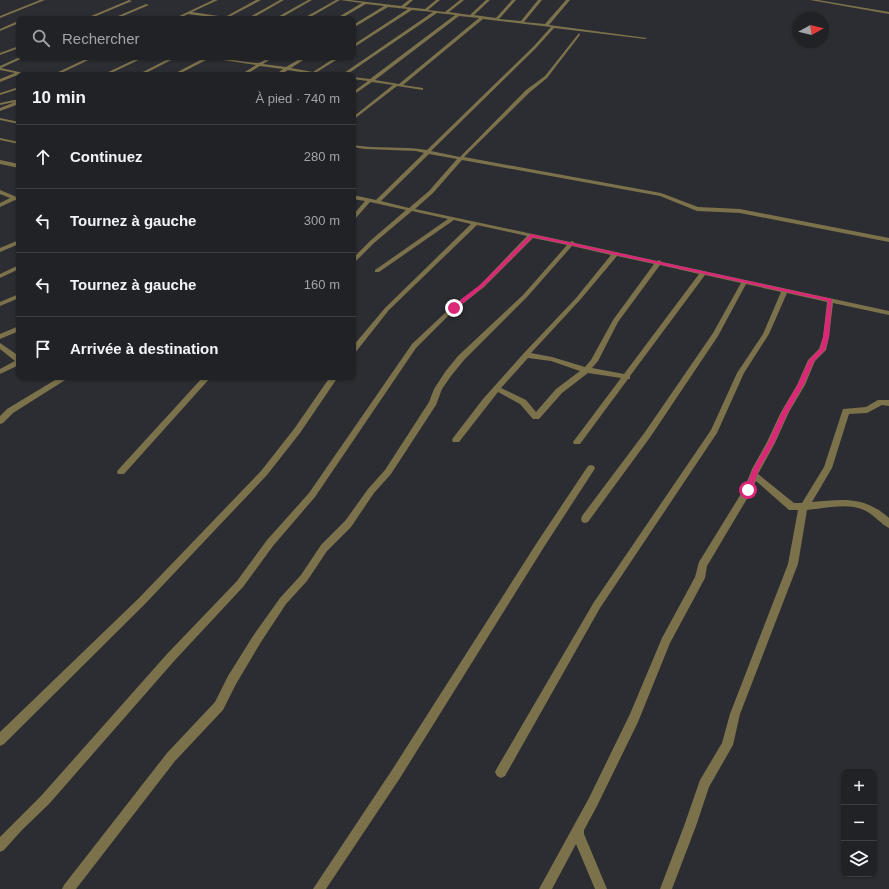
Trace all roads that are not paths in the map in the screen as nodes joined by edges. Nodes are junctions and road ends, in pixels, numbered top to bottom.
1 (43, 0) edge
2 (216, 0) edge
3 (258, 0) edge
4 (282, 0) edge
5 (310, 0) edge
6 (338, 0) edge
7 (342, 0) edge
8 (383, 0) edge
9 (411, 0) edge
10 (438, 0) edge
11 (462, 0) edge
12 (488, 0) edge
13 (514, 0) edge
14 (540, 0) edge
15 (568, 0) edge
16 (812, 0) edge
17 (130, 1) edge
18 (365, 3) junction
19 (376, 4) junction
20 (147, 5) dead end
21 (387, 6) junction
22 (401, 8) junction
23 (411, 9) junction
24 (425, 11) junction
25 (436, 12) junction
26 (188, 13) junction
27 (446, 13) junction
28 (889, 13) edge
29 (458, 15) junction
30 (93, 16) edge
31 (120, 16) edge
32 (182, 16) edge
33 (210, 16) edge
34 (228, 16) edge
35 (253, 16) edge
36 (281, 16) edge
37 (309, 16) edge
38 (343, 16) edge
39 (471, 16) junction
40 (0, 17) edge
41 (482, 18) junction
42 (497, 19) junction
43 (522, 22) junction
44 (16, 23) edge
45 (356, 25) edge
46 (546, 26) junction
47 (553, 27) junction
48 (0, 30) edge
49 (579, 34) dead end
50 (645, 38) dead end
51 (356, 46) edge
52 (16, 48) edge
53 (0, 54) edge
54 (4, 60) dead end
55 (16, 60) edge
56 (86, 60) edge
57 (136, 60) edge
58 (169, 60) edge
59 (203, 60) edge
60 (231, 60) edge
61 (267, 60) edge
62 (301, 60) edge
63 (334, 60) edge
64 (11, 62) junction
65 (260, 64) junction
66 (0, 68) edge
67 (288, 68) junction
68 (16, 72) edge
69 (60, 72) edge
70 (110, 72) edge
71 (145, 72) edge
72 (180, 72) edge
73 (247, 72) edge
74 (282, 72) edge
75 (308, 72) edge
76 (315, 72) edge
77 (347, 72) edge
78 (16, 75) edge
79 (356, 78) edge
80 (371, 80) junction
81 (0, 81) edge
82 (399, 85) junction
83 (16, 89) edge
84 (421, 89) dead end
85 (356, 92) edge
86 (0, 94) edge
87 (16, 101) edge
88 (16, 102) edge
89 (0, 104) edge
90 (0, 110) edge
91 (356, 117) edge
92 (0, 119) edge
93 (16, 122) edge
94 (0, 139) edge
95 (16, 142) edge
96 (356, 146) edge
97 (427, 152) junction
98 (461, 158) junction
99 (0, 162) edge
100 (16, 165) edge
101 (0, 192) edge
102 (356, 198) edge
103 (16, 199) edge
104 (16, 199) edge
105 (369, 200) junction
106 (377, 202) junction
107 (0, 205) edge
108 (409, 209) junction
109 (356, 215) edge
110 (452, 218) junction
111 (476, 224) junction
112 (532, 235) junction
113 (889, 240) edge
114 (16, 243) edge
115 (572, 243) junction
116 (0, 250) edge
117 (616, 253) junction
118 (356, 258) edge
119 (659, 262) junction
120 (16, 268) edge
121 (377, 271) dead end
122 (704, 272) junction
123 (0, 276) edge
124 (745, 281) junction
125 (785, 290) junction
126 (16, 297) edge
127 (830, 300) junction
128 (0, 304) edge
129 (889, 313) edge
130 (16, 329) edge
131 (0, 337) edge
132 (0, 345) edge
133 (356, 347) edge
134 (526, 355) junction
135 (16, 358) edge
136 (16, 363) edge
137 (587, 370) junction
138 (0, 372) edge
139 (626, 377) junction
140 (61, 380) edge
141 (205, 380) edge
142 (332, 380) edge
143 (498, 389) junction
144 (889, 403) edge
145 (0, 421) edge
146 (456, 440) dead end
147 (577, 442) dead end
148 (591, 468) dead end
149 (121, 472) dead end
150 (754, 475) junction
151 (804, 507) junction
152 (585, 519) dead end
153 (889, 524) edge
154 (0, 740) edge
155 (501, 772) dead end
156 (578, 829) junction
157 (0, 846) edge
158 (68, 889) edge
159 (319, 889) edge
160 (545, 889) edge
161 (602, 889) edge
162 (666, 889) edge

1 - 40 street
2 - 26 street
3 - 34 street
4 - 35 street
5 - 36 street
6 - 37 street
7 - 18 street
8 - 19 street
9 - 22 street
10 - 24 street
11 - 27 street
12 - 39 street
13 - 42 street
14 - 43 street
15 - 46 street
16 - 28 street
17 - 30 street
18 - 19 street
18 - 38 street
19 - 21 street
20 - 31 street
21 - 22 street
21 - 45 street
22 - 23 street
23 - 24 street
23 - 51 street
24 - 25 street
25 - 27 street
25 - 77 street
26 - 32 street
26 - 33 street
27 - 29 street
29 - 39 street
29 - 80 street
39 - 41 street
41 - 42 street
41 - 82 street
42 - 43 street
43 - 46 street
44 - 48 street
46 - 47 street
47 - 50 street
47 - 97 street
49 - 98 street
52 - 53 street
54 - 64 street
55 - 64 street
56 - 69 street
57 - 70 street
58 - 71 street
59 - 72 street
60 - 65 street
61 - 65 street
62 - 67 street
63 - 76 street
64 - 66 street
65 - 67 street
65 - 73 street
66 - 68 street
67 - 74 street
67 - 75 street
78 - 81 street
79 - 80 street
80 - 82 street
80 - 85 street
82 - 84 street
82 - 91 street
83 - 86 street
87 - 89 street
88 - 90 street
92 - 93 street
94 - 95 street
96 - 97 street
97 - 98 street
97 - 106 street
98 - 108 street
98 - 113 street
99 - 100 street
101 - 103 street
102 - 105 street
104 - 107 street
105 - 106 street
105 - 109 street
106 - 108 street
108 - 110 street
108 - 118 street
110 - 111 street
110 - 121 street
111 - 112 street
111 - 133 street
112 - 115 street
112 - 157 street
114 - 116 street
115 - 117 street
115 - 158 street
117 - 119 street
117 - 134 street
119 - 122 street
119 - 137 street
120 - 123 street
122 - 124 street
122 - 139 street
124 - 125 street
124 - 152 street
125 - 127 street
125 - 155 street
126 - 128 street
127 - 129 street
127 - 150 street
130 - 131 street
132 - 135 street
134 - 137 street
134 - 143 street
136 - 138 street
137 - 139 street
137 - 143 street
139 - 147 street
140 - 145 street
141 - 149 street
142 - 154 street
143 - 146 street
144 - 151 street
148 - 159 street
150 - 151 street
150 - 156 street
151 - 153 street
151 - 162 street
156 - 160 street
156 - 161 street

